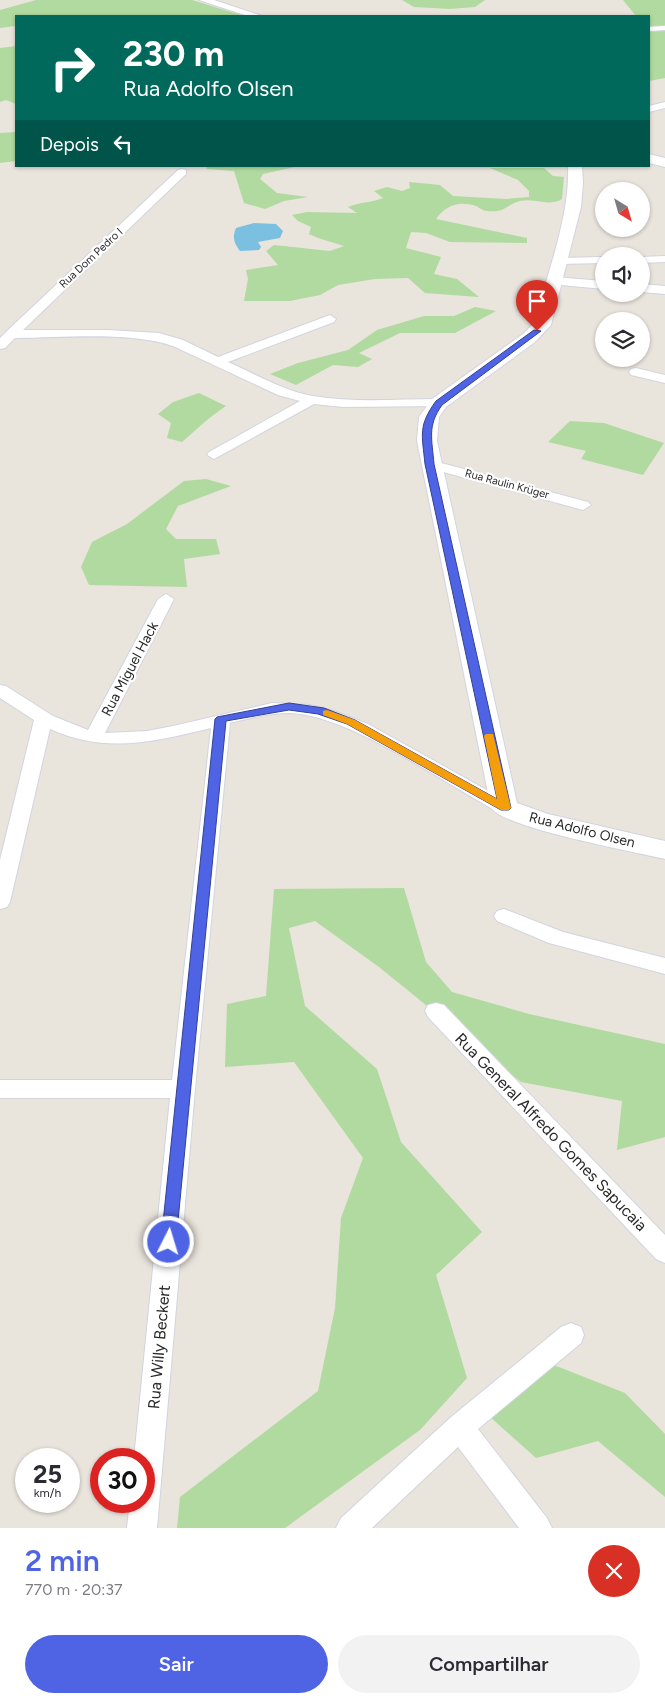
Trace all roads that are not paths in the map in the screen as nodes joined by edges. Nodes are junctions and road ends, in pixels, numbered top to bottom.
1 (204, 0) edge
2 (254, 15) edge
3 (665, 28) edge
4 (650, 29) edge
5 (665, 105) edge
6 (650, 109) edge
7 (650, 158) edge
8 (665, 163) edge
9 (575, 167) edge
10 (182, 172) dead end
11 (665, 259) edge
12 (650, 260) edge
13 (595, 262) edge
14 (557, 271) junction
15 (595, 282) edge
16 (650, 289) edge
17 (665, 290) edge
18 (330, 319) dead end
19 (11, 334) junction
20 (0, 344) edge
21 (218, 362) junction
22 (636, 372) dead end
23 (665, 379) edge
24 (312, 400) junction
25 (439, 403) junction
26 (214, 455) dead end
27 (430, 464) junction
28 (583, 505) dead end
29 (166, 599) dead end
30 (0, 690) edge
31 (44, 717) junction
32 (221, 719) junction
33 (93, 738) junction
34 (505, 808) junction
35 (665, 850) edge
36 (0, 902) edge
37 (504, 916) dead end
38 (665, 966) edge
39 (436, 1011) dead end
40 (0, 1089) edge
41 (183, 1089) junction
42 (665, 1252) edge
43 (571, 1335) dead end
44 (460, 1427) junction
45 (142, 1528) edge
46 (351, 1528) edge
47 (537, 1528) edge

1 - 2 street
3 - 4 street
5 - 6 street
7 - 8 main road
9 - 14 main road
10 - 19 street, Rua Dom Pedro I
11 - 12 street
13 - 14 street
14 - 15 street
14 - 25 main road
16 - 17 street
18 - 21 street
19 - 20 street, Rua Dom Pedro I
19 - 21 street
21 - 24 street
22 - 23 street
24 - 25 street
24 - 26 street
25 - 27 main road
27 - 28 street, Rua Raulin Krüger
27 - 34 main road
29 - 33 street, Rua Miguel Hack
30 - 31 street, Rua Adolfo Olsen
31 - 33 street, Rua Adolfo Olsen
31 - 36 street
32 - 33 street, Rua Adolfo Olsen
32 - 34 street, Rua Adolfo Olsen
32 - 41 street, Rua Willy Beckert
34 - 35 main road, Rua Adolfo Olsen
37 - 38 street
39 - 42 street, Rua General Alfredo Gomes Sapucaia
40 - 41 street
41 - 45 street, Rua Willy Beckert
43 - 44 street
44 - 46 street
44 - 47 street

